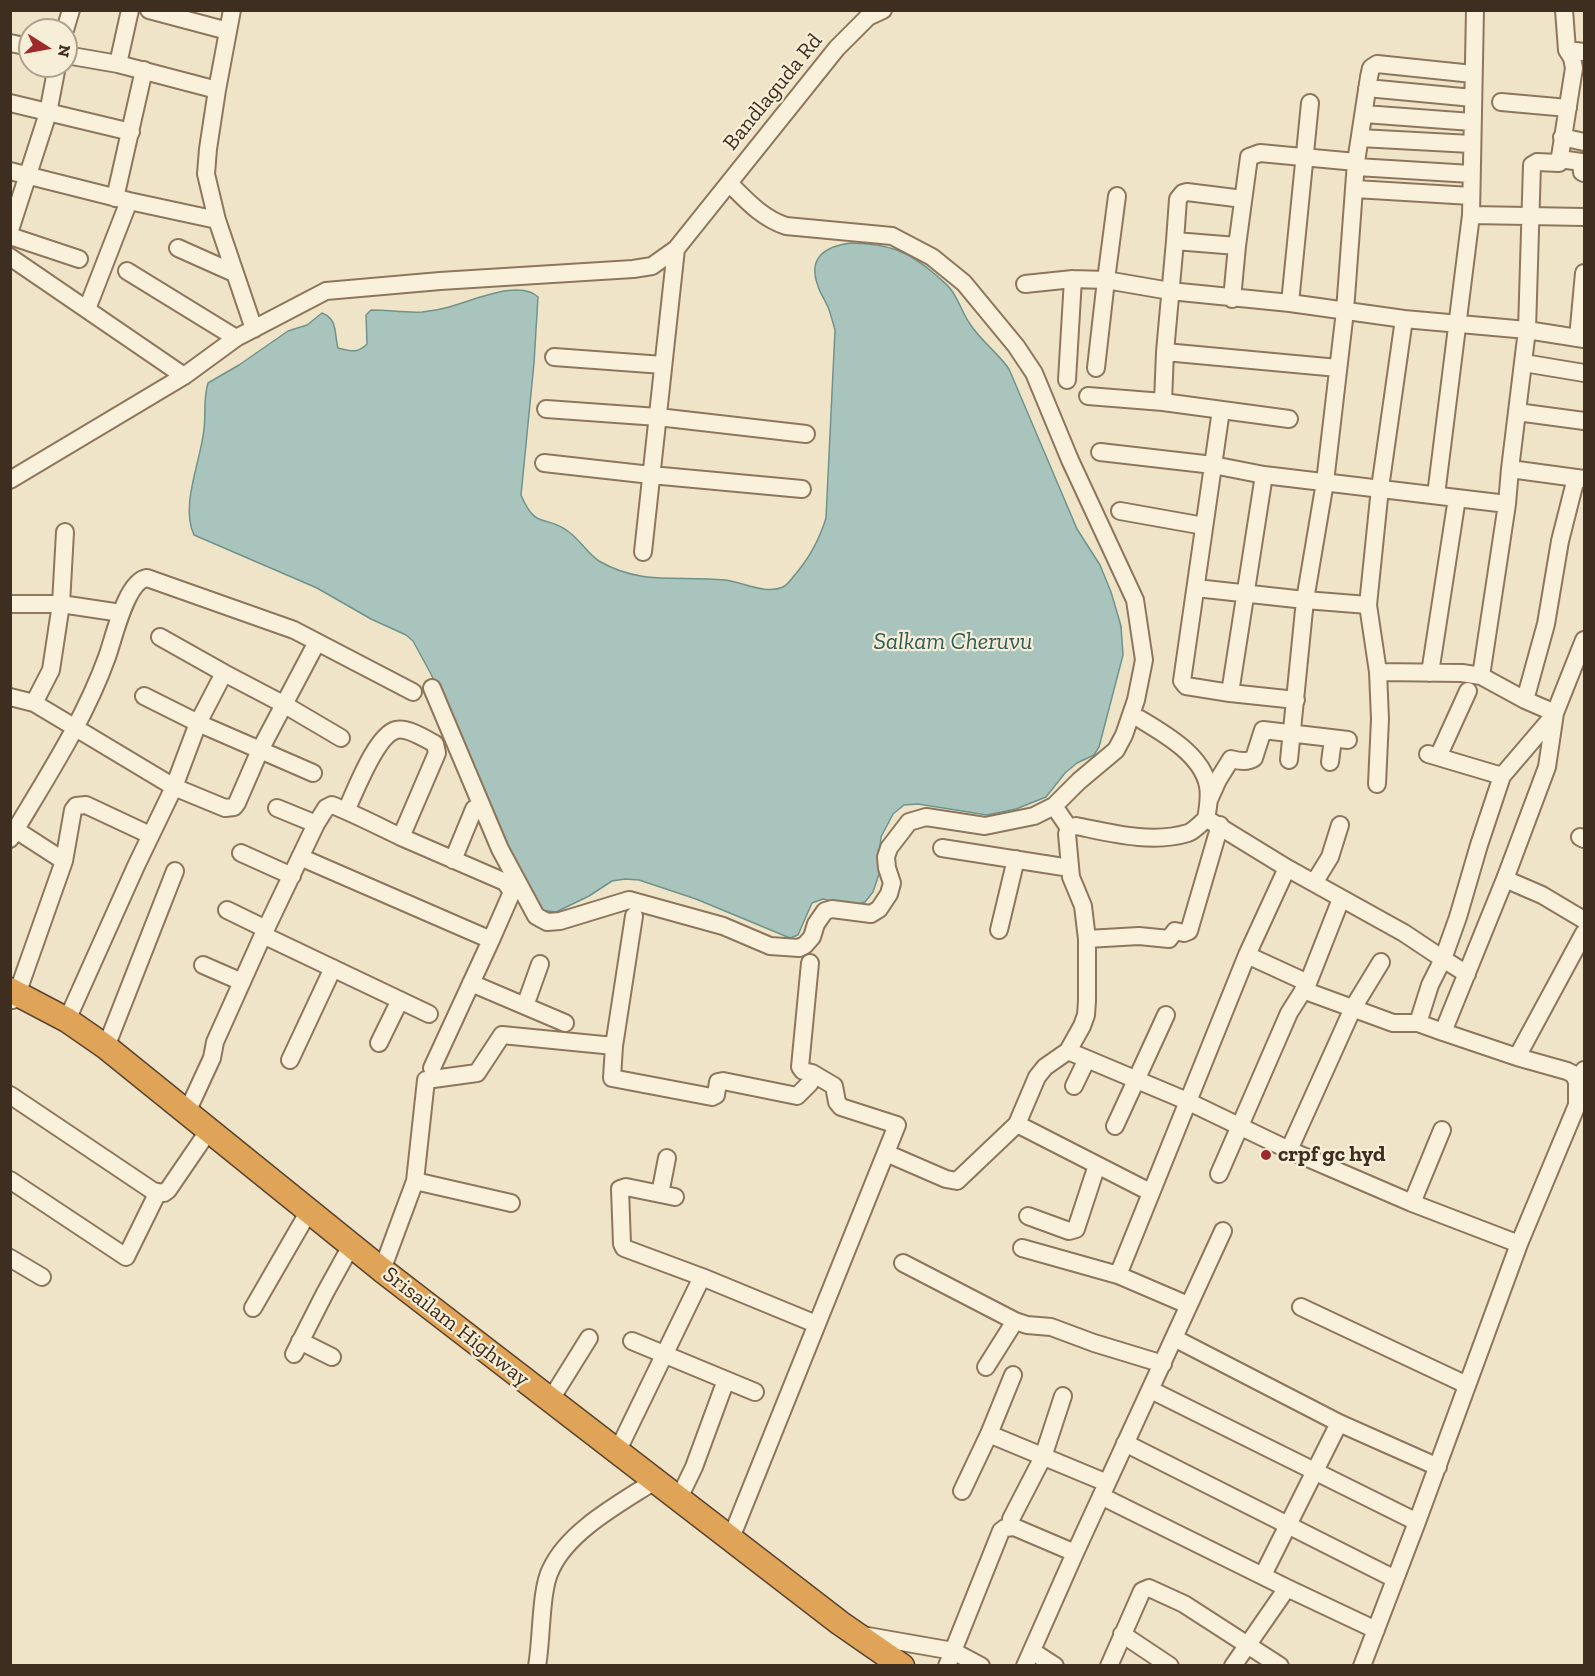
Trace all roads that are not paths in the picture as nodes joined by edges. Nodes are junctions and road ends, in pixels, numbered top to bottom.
1 (130, 10) edge
2 (149, 10) edge
3 (232, 10) edge
4 (1475, 10) edge
5 (1564, 10) edge
6 (873, 13) edge
7 (228, 31) junction
8 (1567, 50) junction
9 (1584, 52) edge
10 (78, 57) edge
11 (118, 64) junction
12 (144, 70) junction
13 (1473, 74) junction
14 (55, 78) edge
15 (1367, 88) junction
16 (217, 90) junction
17 (1473, 98) junction
18 (1502, 102) dead end
19 (10, 103) edge
20 (1310, 103) dead end
21 (1568, 108) junction
22 (48, 113) junction
23 (1364, 114) junction
24 (1472, 122) junction
25 (130, 132) junction
26 (1562, 137) junction
27 (1360, 138) junction
28 (1584, 141) edge
29 (1471, 144) junction
30 (1304, 158) junction
31 (1560, 159) junction
32 (1357, 164) junction
33 (10, 171) edge
34 (1584, 173) edge
35 (1471, 174) junction
36 (27, 176) junction
37 (729, 183) junction
38 (1355, 189) junction
39 (1117, 196) dead end
40 (1471, 196) junction
41 (1243, 199) junction
42 (122, 200) junction
43 (1471, 215) junction
44 (1532, 216) junction
45 (1584, 217) edge
46 (217, 220) junction
47 (10, 230) edge
48 (10, 236) edge
49 (1175, 241) junction
50 (1237, 246) junction
51 (178, 248) dead end
52 (676, 249) junction
53 (10, 257) edge
54 (79, 259) dead end
55 (127, 271) dead end
56 (234, 273) junction
57 (1584, 273) edge
58 (1073, 279) junction
59 (1106, 280) junction
60 (1025, 284) dead end
61 (1170, 291) junction
62 (1232, 299) junction
63 (1290, 303) junction
64 (87, 309) junction
65 (1345, 311) junction
66 (1404, 319) junction
67 (1457, 325) junction
68 (254, 329) junction
69 (1527, 330) junction
70 (236, 338) junction
71 (1581, 338) edge
72 (1165, 352) junction
73 (554, 357) dead end
74 (1524, 363) junction
75 (663, 365) junction
76 (1096, 368) dead end
77 (1338, 368) junction
78 (1584, 373) edge
79 (184, 376) junction
80 (1067, 380) dead end
81 (1088, 396) dead end
82 (1163, 402) junction
83 (546, 409) dead end
84 (1221, 410) junction
85 (1517, 412) junction
86 (658, 417) junction
87 (1289, 419) dead end
88 (1584, 421) edge
89 (806, 434) dead end
90 (1100, 452) dead end
91 (544, 463) dead end
92 (1213, 465) junction
93 (1510, 469) junction
94 (1264, 475) junction
95 (651, 476) junction
96 (1580, 478) edge
97 (10, 480) edge
98 (1325, 482) junction
99 (1380, 488) junction
100 (802, 489) dead end
101 (1436, 495) junction
102 (1457, 498) junction
103 (1507, 504) junction
104 (1120, 511) dead end
105 (1204, 526) junction
106 (65, 532) dead end
107 (643, 552) dead end
108 (1196, 588) junction
109 (1247, 593) junction
110 (1305, 600) junction
111 (10, 604) edge
112 (62, 604) junction
113 (1368, 605) junction
114 (121, 613) junction
115 (160, 637) dead end
116 (1584, 640) edge
117 (317, 642) junction
118 (1378, 672) junction
119 (225, 673) junction
120 (1431, 673) junction
121 (1481, 675) junction
122 (432, 688) dead end
123 (1468, 691) dead end
124 (413, 692) dead end
125 (1230, 693) junction
126 (144, 696) dead end
127 (10, 697) edge
128 (1296, 700) junction
129 (1525, 700) junction
130 (34, 703) junction
131 (285, 705) junction
132 (1556, 713) junction
133 (1140, 718) dead end
134 (198, 723) junction
135 (75, 727) junction
136 (1292, 734) junction
137 (340, 738) dead end
138 (260, 750) junction
139 (1289, 760) dead end
140 (1330, 762) dead end
141 (313, 773) dead end
142 (1502, 776) junction
143 (1377, 784) dead end
144 (174, 787) junction
145 (1209, 801) junction
146 (1054, 806) junction
147 (277, 808) dead end
148 (474, 809) dead end
149 (346, 811) junction
150 (1213, 822) junction
151 (316, 824) junction
152 (1340, 825) dead end
153 (1069, 828) junction
154 (987, 833) dead end
155 (13, 835) edge
156 (150, 836) junction
157 (400, 837) junction
158 (942, 848) dead end
159 (241, 853) dead end
160 (985, 855) junction
161 (300, 857) junction
162 (453, 860) junction
163 (1016, 860) junction
164 (64, 861) junction
165 (1070, 868) junction
166 (1287, 868) junction
167 (175, 871) dead end
168 (292, 876) junction
169 (1505, 879) junction
170 (1314, 884) junction
171 (1341, 899) junction
172 (227, 910) dead end
173 (634, 916) dead end
174 (1584, 920) edge
175 (999, 930) dead end
176 (265, 932) junction
177 (1584, 933) edge
178 (1087, 939) junction
179 (491, 940) junction
180 (1247, 955) junction
181 (1443, 959) junction
182 (1381, 962) dead end
183 (810, 963) dead end
184 (540, 964) dead end
185 (203, 965) dead end
186 (333, 968) junction
187 (1467, 974) junction
188 (242, 982) junction
189 (471, 983) junction
190 (1306, 986) junction
191 (13, 996) edge
192 (400, 1000) junction
193 (525, 1006) junction
194 (1353, 1008) junction
195 (429, 1014) dead end
196 (1166, 1015) dead end
197 (67, 1020) junction
198 (565, 1023) dead end
199 (1418, 1023) junction
200 (1443, 1032) junction
201 (379, 1042) dead end
202 (614, 1046) junction
203 (106, 1047) junction
204 (1068, 1051) junction
205 (1517, 1057) junction
206 (1087, 1059) junction
207 (290, 1060) dead end
208 (432, 1068) dead end
209 (812, 1073) junction
210 (1581, 1076) edge
211 (1137, 1081) junction
212 (1074, 1086) dead end
213 (10, 1095) edge
214 (1187, 1101) junction
215 (182, 1109) junction
216 (1017, 1124) junction
217 (1115, 1126) dead end
218 (1239, 1127) junction
219 (209, 1130) junction
220 (1442, 1130) dead end
221 (1289, 1150) junction
222 (886, 1153) junction
223 (667, 1158) dead end
224 (1097, 1165) junction
225 (1219, 1174) dead end
226 (10, 1180) edge
227 (415, 1180) junction
228 (158, 1192) junction
229 (1150, 1192) junction
230 (511, 1203) dead end
231 (1412, 1203) junction
232 (309, 1211) junction
233 (1028, 1216) dead end
234 (1223, 1231) dead end
235 (352, 1244) junction
236 (1519, 1244) junction
237 (1022, 1248) dead end
238 (10, 1258) edge
239 (903, 1263) dead end
240 (382, 1270) junction
241 (1118, 1275) junction
242 (42, 1277) dead end
243 (702, 1277) junction
244 (1188, 1305) junction
245 (1301, 1307) dead end
246 (254, 1308) dead end
247 (1015, 1321) junction
248 (816, 1324) junction
249 (589, 1338) dead end
250 (1174, 1338) junction
251 (632, 1341) dead end
252 (666, 1354) junction
253 (332, 1357) dead end
254 (1163, 1364) junction
255 (986, 1367) dead end
256 (1013, 1375) dead end
257 (726, 1380) junction
258 (1467, 1385) junction
259 (1151, 1389) junction
260 (755, 1392) dead end
261 (1063, 1396) dead end
262 (551, 1399) junction
263 (1339, 1423) junction
264 (989, 1434) junction
265 (1125, 1443) junction
266 (618, 1450) junction
267 (1043, 1457) junction
268 (1437, 1467) junction
269 (1314, 1471) junction
270 (656, 1480) junction
271 (1104, 1489) junction
272 (962, 1491) dead end
273 (679, 1498) junction
274 (1011, 1519) dead end
275 (1417, 1522) junction
276 (1287, 1525) junction
277 (731, 1538) junction
278 (1075, 1552) junction
279 (1263, 1575) junction
280 (1395, 1579) junction
281 (1287, 1588) junction
282 (1376, 1630) junction
283 (855, 1634) junction
284 (1122, 1634) junction
285 (1248, 1644) junction
286 (540, 1648) junction
287 (950, 1658) edge
288 (1028, 1658) edge
289 (537, 1665) edge
290 (547, 1665) edge
291 (902, 1665) edge
292 (981, 1665) edge
293 (1055, 1665) edge
294 (1109, 1665) edge
295 (1170, 1665) edge
296 (1233, 1665) edge
297 (1280, 1665) edge
298 (1362, 1665) edge

1 - 11 street
2 - 7 street
3 - 7 street
4 - 13 street
5 - 8 street
6 - 37 street, Bandlaguda Rd
7 - 16 street
8 - 9 street
8 - 21 street
10 - 11 street
11 - 12 street
12 - 16 street
12 - 25 street
13 - 15 street
13 - 17 street
14 - 22 street
15 - 17 street
15 - 23 street
16 - 46 street
17 - 24 street
18 - 21 street
19 - 22 street
20 - 30 street
21 - 26 street
22 - 25 street
22 - 36 street
23 - 24 street
23 - 27 street
24 - 29 street
25 - 42 street
26 - 28 street
26 - 31 street
27 - 29 street
27 - 32 street
29 - 35 street
30 - 32 street
30 - 41 street
30 - 63 street
31 - 34 street
31 - 44 street
32 - 35 street
32 - 38 street
33 - 36 street
35 - 40 street
36 - 42 street
36 - 47 street
37 - 52 street, Bandlaguda Rd
37 - 146 street
38 - 40 street
38 - 65 street
39 - 59 street
40 - 43 street
41 - 49 street
41 - 50 street
42 - 46 street
42 - 64 street
43 - 44 street
43 - 67 street
44 - 45 street
44 - 69 street
46 - 56 street
48 - 54 street
49 - 50 street
49 - 61 street
50 - 62 street
51 - 56 street
52 - 68 street, Bandlaguda Rd
52 - 75 street
53 - 64 street
55 - 70 street
56 - 68 street
57 - 71 street
58 - 59 street
58 - 60 street
58 - 80 street
59 - 61 street
59 - 76 street
61 - 62 street
61 - 72 street
62 - 63 street
63 - 65 street
64 - 79 street
65 - 66 street
65 - 77 street
66 - 67 street
66 - 99 street
67 - 69 street
67 - 101 street
68 - 70 street, Bandlaguda Rd
69 - 71 street
69 - 74 street
70 - 79 street, Bandlaguda Rd
72 - 77 street
72 - 82 street
73 - 75 street
74 - 78 street
74 - 85 street
75 - 86 street
77 - 98 street
79 - 97 street, Bandlaguda Rd
81 - 82 street
82 - 84 street
83 - 86 street
84 - 87 street
84 - 92 street
85 - 88 street
85 - 93 street
86 - 89 street
86 - 95 street
90 - 92 street
91 - 95 street
92 - 94 street
92 - 105 street
93 - 96 street
93 - 103 street
94 - 98 street
94 - 109 street
95 - 100 street
95 - 107 street
96 - 129 street
98 - 99 street
98 - 110 street
99 - 101 street
99 - 113 street
101 - 102 street
102 - 103 street
102 - 120 street
103 - 121 street
104 - 105 street
105 - 108 street
106 - 112 street
108 - 109 street
108 - 125 street
109 - 110 street
109 - 125 street
110 - 113 street
110 - 128 street
111 - 112 street
112 - 114 street
112 - 130 street
113 - 118 street
114 - 117 street
114 - 135 street
115 - 119 street
116 - 132 street
117 - 124 street
117 - 131 street
118 - 120 street
118 - 143 street
119 - 131 street
119 - 134 street
120 - 121 street
121 - 129 street
122 - 146 street
123 - 142 street
125 - 128 street
126 - 134 street
127 - 130 street
128 - 136 street
129 - 132 street
130 - 135 street
131 - 137 street
131 - 138 street
132 - 142 street
132 - 169 street
133 - 145 street
134 - 138 street
134 - 144 street
135 - 144 street
135 - 155 street
136 - 139 street
136 - 140 street
136 - 145 street
138 - 141 street
138 - 144 street
142 - 181 street
144 - 156 street
145 - 150 street
146 - 153 street
147 - 151 street
148 - 162 street
149 - 151 street
149 - 157 street
149 - 157 street
150 - 153 street
150 - 166 street
150 - 178 street
151 - 161 street
152 - 170 street
153 - 165 street
154 - 160 street
155 - 164 street
156 - 164 street
156 - 197 street
157 - 162 street
158 - 160 street
159 - 168 street
160 - 163 street
161 - 168 street
161 - 179 street
162 - 179 street
163 - 165 street
163 - 175 street
164 - 191 street
165 - 178 street
166 - 170 street
166 - 180 street
167 - 203 street
168 - 176 street
169 - 174 street
169 - 187 street
170 - 171 street
171 - 181 street
171 - 190 street
172 - 176 street
173 - 202 street
176 - 186 street
176 - 188 street
177 - 205 street
178 - 204 street
179 - 189 street
180 - 190 street
180 - 214 street
181 - 187 street
181 - 199 street
182 - 194 street
183 - 209 street
184 - 193 street
185 - 188 street
186 - 192 street
186 - 207 street
187 - 200 street
188 - 215 street
189 - 193 street
189 - 208 street
190 - 194 street
190 - 218 street
191 - 197 highway, Srisailam Highway
192 - 195 street
192 - 201 street
193 - 198 street
194 - 199 street
194 - 221 street
196 - 211 street
197 - 203 highway, Srisailam Highway
199 - 200 street
200 - 205 street
202 - 209 street
202 - 227 street
203 - 215 highway, Srisailam Highway
204 - 206 street
204 - 216 street
205 - 210 street
206 - 211 street
206 - 212 street
209 - 222 street
210 - 236 street
211 - 214 street
211 - 217 street
213 - 228 street
214 - 218 street
214 - 229 street
215 - 219 highway, Srisailam Highway
216 - 222 street
216 - 224 street
218 - 221 street
218 - 225 street
219 - 228 street
219 - 232 highway, Srisailam Highway
220 - 231 street
221 - 231 street
222 - 248 street
223 - 243 street
224 - 229 street
224 - 233 street
226 - 228 street
227 - 230 street
227 - 240 street
229 - 241 street
231 - 236 street
232 - 235 highway, Srisailam Highway
232 - 246 street
234 - 244 street
235 - 240 highway, Srisailam Highway
235 - 253 street
236 - 258 street
237 - 241 street
238 - 242 street
239 - 247 street
240 - 262 highway, Srisailam Highway
241 - 244 street
243 - 248 street
243 - 252 street
244 - 250 street
245 - 258 street
247 - 254 street
247 - 255 street
248 - 277 street
249 - 262 street
250 - 254 street
250 - 263 street
251 - 252 street
252 - 257 street
252 - 266 street
254 - 259 street
256 - 264 street
257 - 260 street
257 - 273 street
258 - 268 street
259 - 265 street
259 - 269 street
261 - 267 street
262 - 266 highway, Srisailam Highway
263 - 268 street
263 - 269 street
264 - 267 street
264 - 272 street
265 - 271 street
265 - 276 street
266 - 270 highway, Srisailam Highway
267 - 271 street
267 - 274 street
268 - 275 street
269 - 275 street
269 - 276 street
270 - 273 highway, Srisailam Highway
270 - 286 street
271 - 278 street
271 - 279 street
273 - 277 highway, Srisailam Highway
275 - 280 street
276 - 279 street
276 - 280 street
277 - 283 highway, Srisailam Highway
278 - 287 street
278 - 288 street
279 - 281 street
280 - 282 street
281 - 282 street
281 - 285 street
282 - 298 street
283 - 287 street
283 - 291 highway, Srisailam Highway
284 - 285 street
284 - 294 street
284 - 295 street
285 - 296 street
285 - 297 street
286 - 289 street
286 - 290 street
287 - 292 street
288 - 293 street

